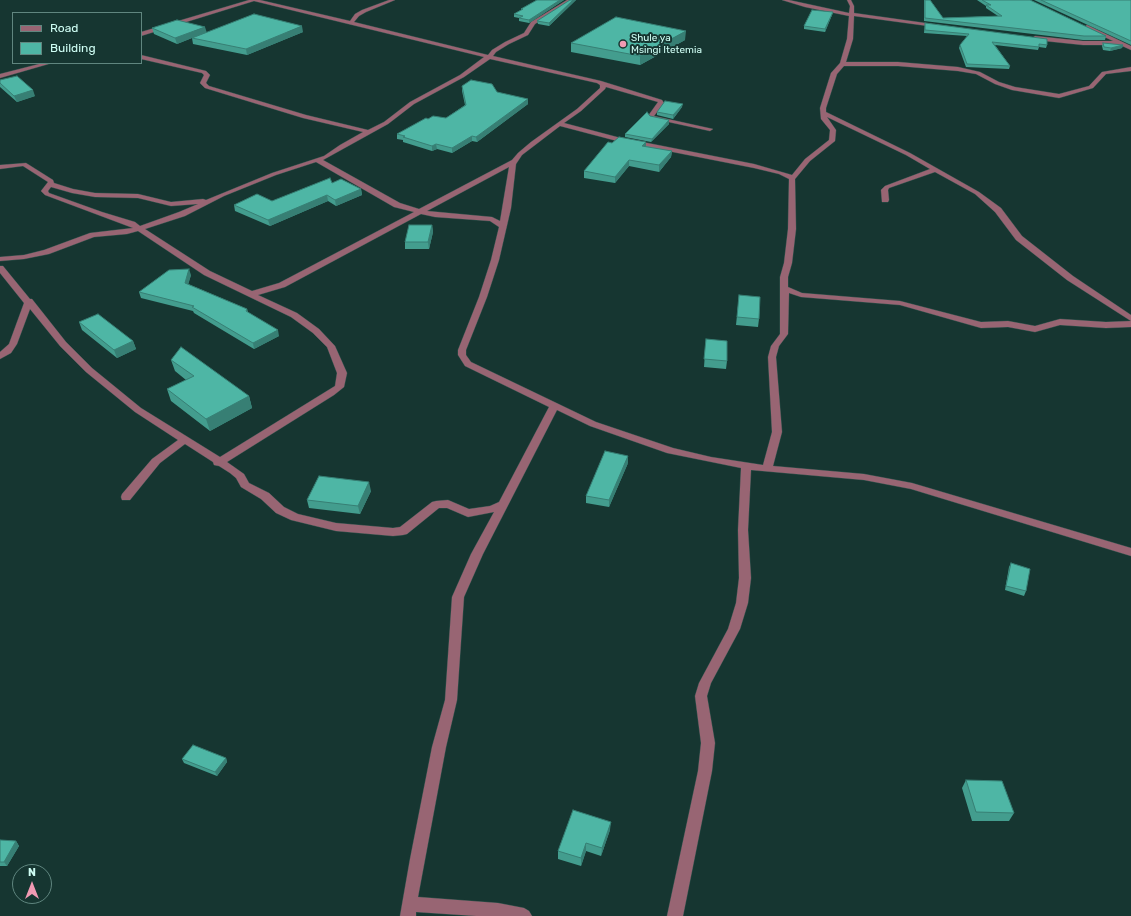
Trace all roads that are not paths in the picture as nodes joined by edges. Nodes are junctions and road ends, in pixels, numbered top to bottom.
1 (256, 0) edge
2 (393, 0) edge
3 (784, 0) edge
4 (849, 0) edge
5 (564, 2) edge
6 (852, 14) junction
7 (351, 23) junction
8 (1079, 24) edge
9 (972, 30) edge
10 (142, 34) edge
11 (1030, 38) edge
12 (1120, 43) junction
13 (1131, 48) edge
14 (490, 56) junction
15 (142, 57) edge
16 (45, 64) edge
17 (843, 64) junction
18 (1131, 69) edge
19 (0, 76) edge
20 (603, 84) junction
21 (823, 113) junction
22 (559, 124) junction
23 (710, 129) dead end
24 (370, 132) junction
25 (317, 160) junction
26 (516, 161) junction
27 (0, 167) edge
28 (936, 169) junction
29 (792, 179) junction
30 (50, 184) junction
31 (213, 199) junction
32 (885, 200) dead end
33 (418, 212) junction
34 (502, 226) junction
35 (140, 228) junction
36 (0, 260) edge
37 (0, 268) edge
38 (784, 288) junction
39 (252, 294) junction
40 (28, 301) junction
41 (1129, 322) edge
42 (1131, 333) edge
43 (0, 356) edge
44 (555, 405) junction
45 (185, 439) junction
46 (218, 462) junction
47 (746, 466) junction
48 (767, 469) junction
49 (126, 497) dead end
50 (504, 504) junction
51 (1131, 552) edge
52 (409, 910) edge
53 (524, 916) edge
54 (675, 916) edge

1 - 7 street
1 - 10 street
2 - 7 street
3 - 6 street
4 - 6 street
5 - 14 street
6 - 9 street
6 - 17 street
7 - 14 street
8 - 12 street
11 - 12 street
12 - 13 street
14 - 20 street
14 - 24 street
15 - 24 street
16 - 19 street
17 - 18 street
17 - 21 street
20 - 22 street
20 - 23 street
21 - 28 street
21 - 29 street
22 - 26 street
22 - 29 street
24 - 25 street
25 - 31 street
25 - 33 street
26 - 33 street
26 - 34 street
27 - 30 street
28 - 32 street
28 - 41 street
29 - 38 street
30 - 31 street
30 - 35 street
31 - 35 street
33 - 34 street
33 - 39 street
34 - 44 street
35 - 36 street
35 - 39 street
37 - 40 street
38 - 41 street
38 - 48 street
39 - 46 street
40 - 43 street
40 - 45 street
41 - 42 street
44 - 47 street
44 - 50 street
45 - 46 street
45 - 49 street
46 - 50 street
47 - 48 street
47 - 54 street
48 - 51 street
50 - 52 street
52 - 53 street

